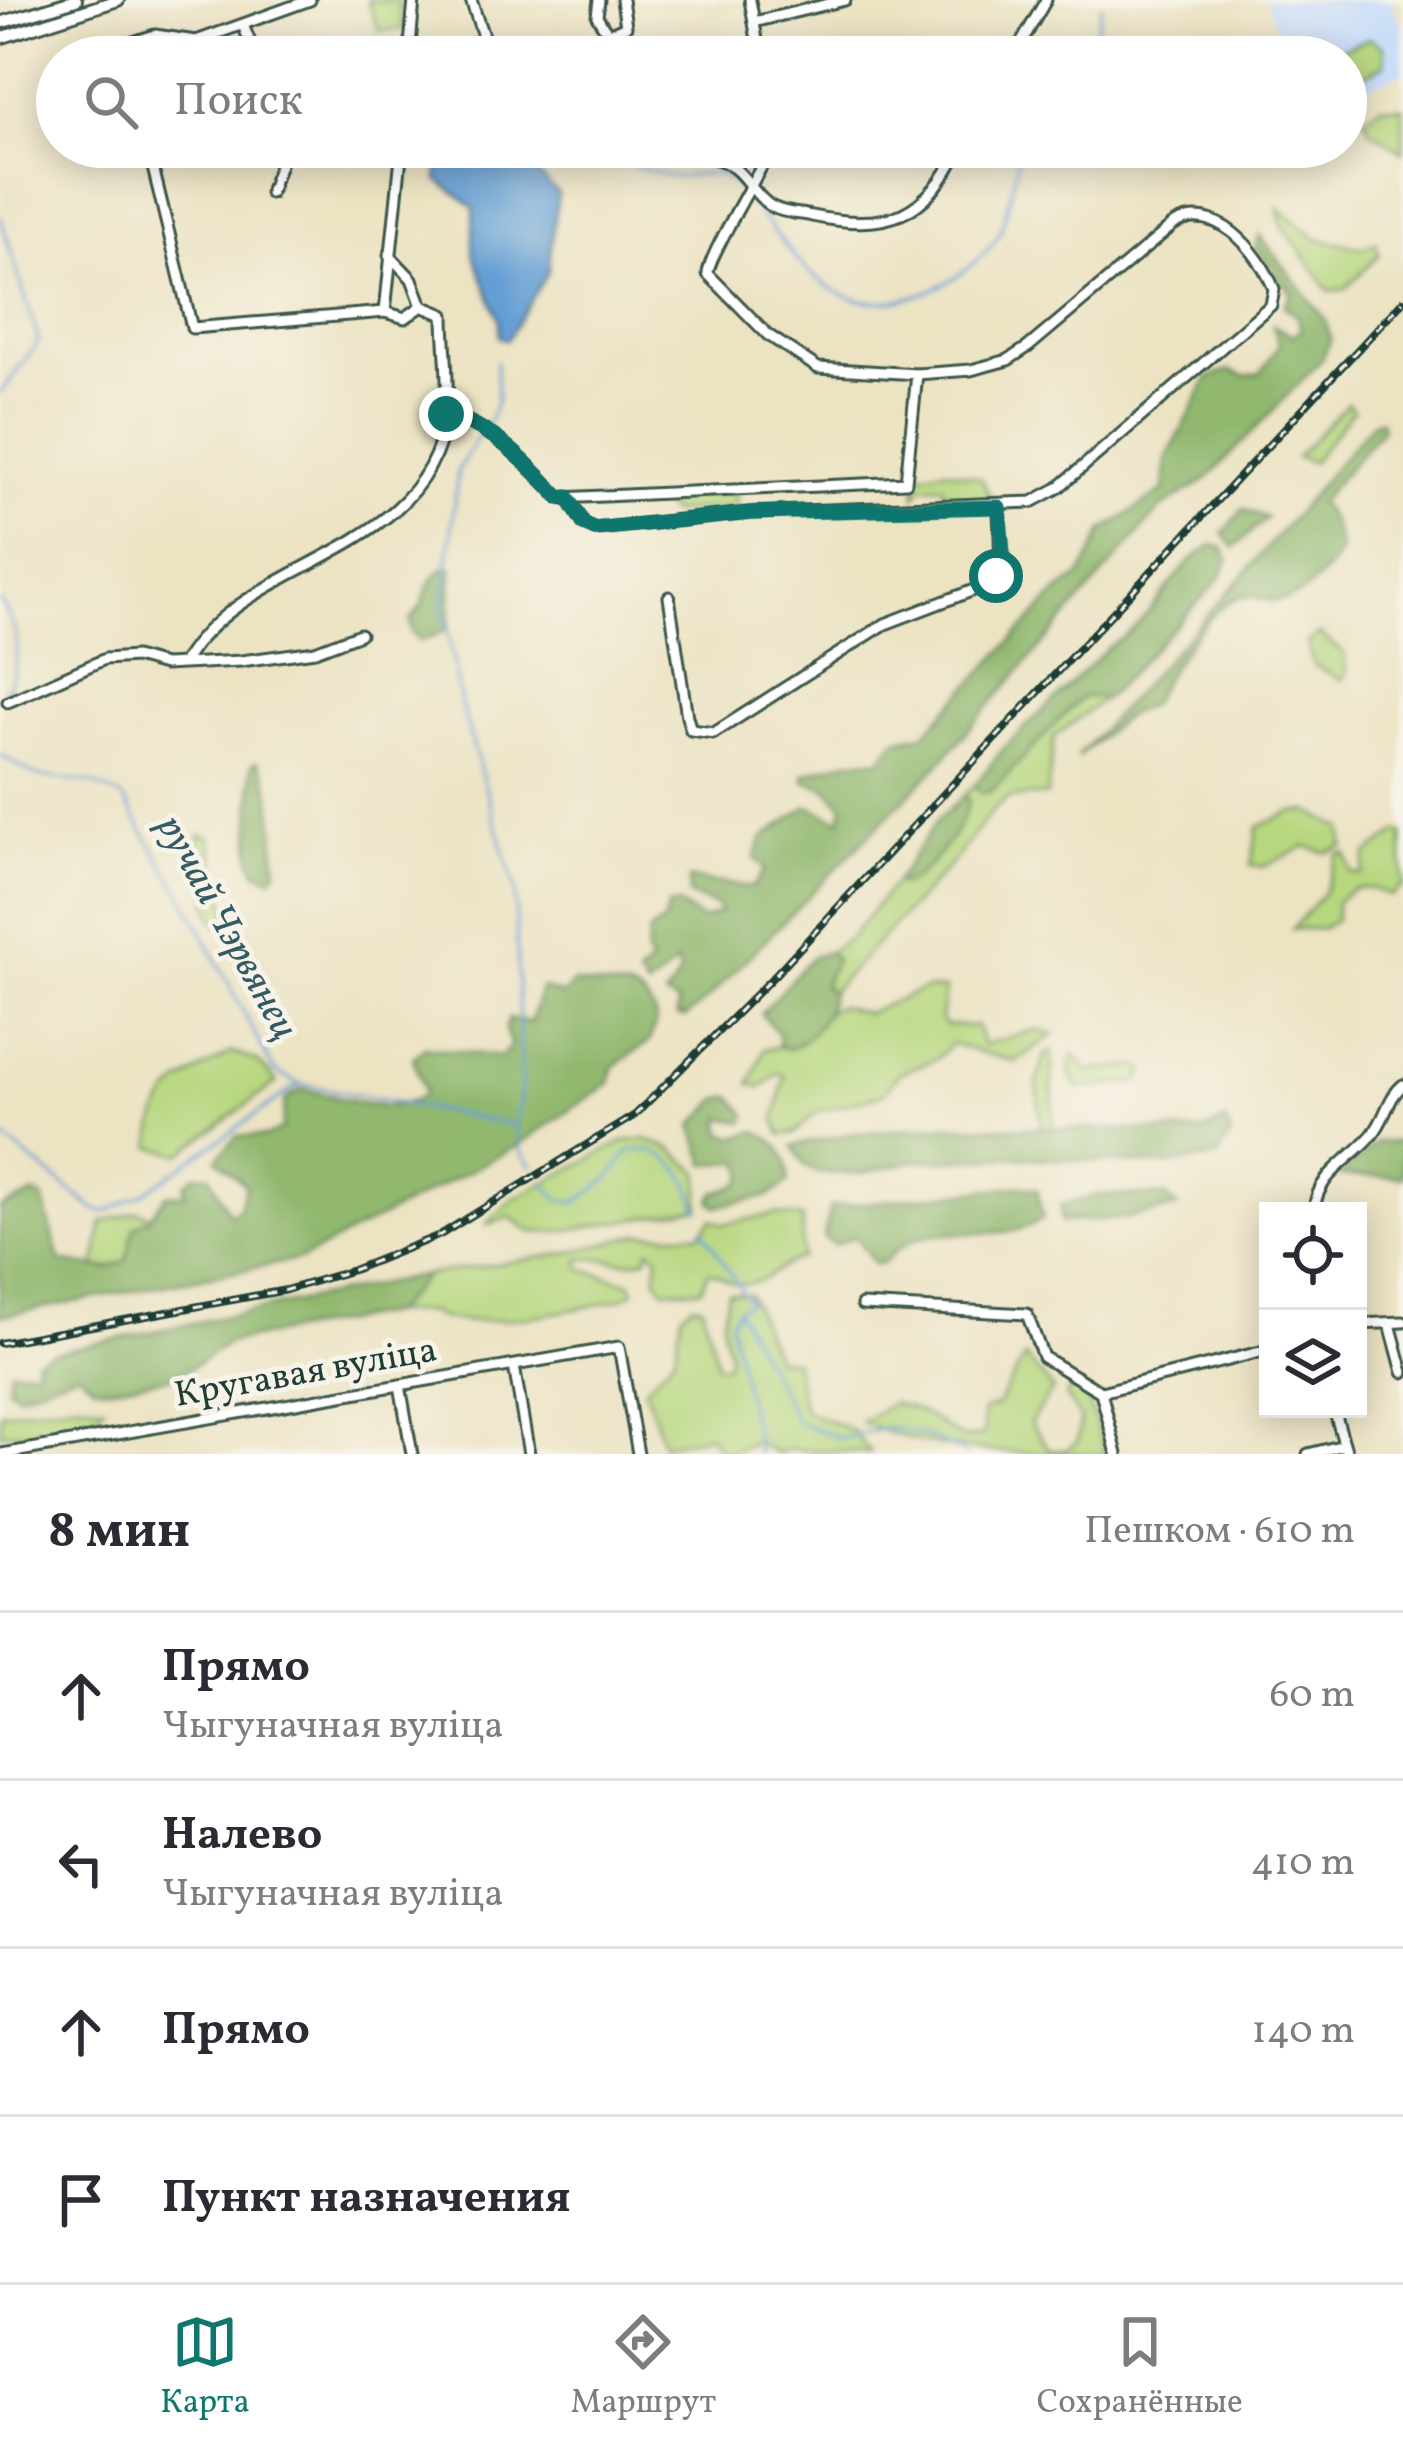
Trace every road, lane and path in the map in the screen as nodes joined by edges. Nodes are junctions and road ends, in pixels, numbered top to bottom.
1 (76, 0) edge
2 (118, 0) edge
3 (310, 0) edge
4 (414, 0) edge
5 (471, 0) edge
6 (599, 0) edge
7 (622, 0) edge
8 (750, 0) edge
9 (845, 0) edge
10 (1046, 0) edge
11 (754, 22) junction
12 (0, 23) edge
13 (243, 25) junction
14 (211, 36) edge
15 (247, 36) edge
16 (411, 36) edge
17 (483, 36) edge
18 (756, 36) edge
19 (1025, 36) edge
20 (0, 38) edge
21 (153, 168) edge
22 (279, 168) edge
23 (399, 168) edge
24 (728, 168) edge
25 (762, 168) edge
26 (951, 168) edge
27 (754, 183) junction
28 (270, 194) dead end
29 (389, 255) junction
30 (422, 305) junction
31 (386, 312) junction
32 (916, 374) junction
33 (446, 414) junction
34 (906, 482) junction
35 (564, 498) junction
36 (999, 507) junction
37 (907, 510) junction
38 (669, 597) dead end
39 (360, 634) dead end
40 (185, 661) junction
41 (8, 702) dead end
42 (1403, 1085) edge
43 (1316, 1202) edge
44 (862, 1305) dead end
45 (1403, 1322) edge
46 (1367, 1324) edge
47 (1390, 1324) junction
48 (1259, 1352) edge
49 (514, 1366) junction
50 (1403, 1372) edge
51 (400, 1385) junction
52 (1101, 1392) junction
53 (1337, 1418) edge
54 (1346, 1450) edge
55 (9, 1454) edge
56 (412, 1454) edge
57 (529, 1454) edge
58 (638, 1454) edge
59 (1118, 1454) edge
60 (1308, 1454) edge

1 - 12 main road
2 - 20 main road
3 - 13 street
4 - 16 street
5 - 17 street
6 - 7 street
8 - 11 street
9 - 11 street
10 - 19 street
11 - 18 street
13 - 14 street
13 - 15 street
21 - 31 street
22 - 28 street
23 - 29 street
24 - 27 street
25 - 27 street
26 - 27 street
27 - 32 street
29 - 30 street
29 - 31 street
30 - 31 street
30 - 33 street
32 - 34 street
32 - 36 street
33 - 35 street
33 - 40 street
34 - 35 street
34 - 37 street
35 - 37 street
36 - 37 street
36 - 38 street
39 - 40 street
40 - 41 street
42 - 43 street
44 - 52 street
45 - 47 street
46 - 47 street
47 - 50 street
48 - 52 street
49 - 51 street, Кругавая вуліца
49 - 57 street
49 - 58 street, Кругавая вуліца
51 - 55 street, Кругавая вуліца
51 - 56 street
52 - 59 street
53 - 54 street
54 - 60 street

